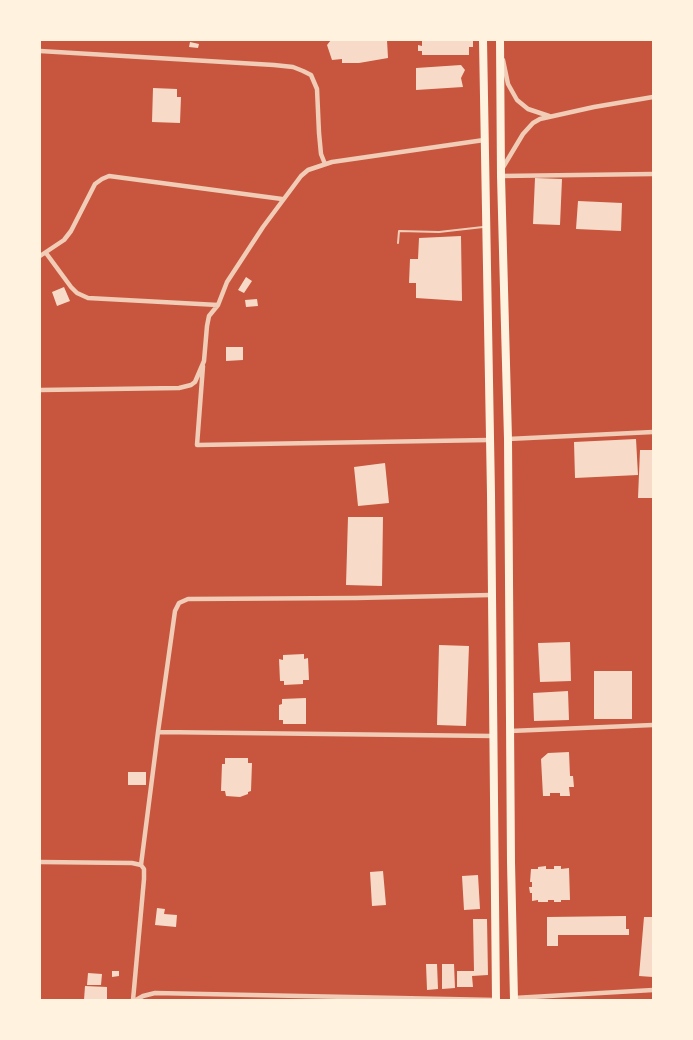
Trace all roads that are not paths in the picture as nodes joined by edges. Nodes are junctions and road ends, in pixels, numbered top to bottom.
1 (483, 40) edge
2 (500, 41) edge
3 (40, 51) edge
4 (653, 97) edge
5 (551, 116) junction
6 (484, 140) junction
7 (325, 164) junction
8 (501, 174) junction
9 (653, 174) edge
10 (282, 199) junction
11 (485, 227) junction
12 (398, 243) dead end
13 (46, 253) junction
14 (40, 256) edge
15 (218, 305) junction
16 (204, 361) junction
17 (40, 390) edge
18 (653, 432) edge
19 (489, 440) junction
20 (508, 440) junction
21 (492, 594) junction
22 (653, 725) edge
23 (510, 731) junction
24 (158, 732) junction
25 (493, 736) junction
26 (40, 862) edge
27 (141, 865) junction
28 (653, 990) edge
29 (514, 999) edge
30 (134, 1000) edge
31 (496, 1000) edge

1 - 6 highway
2 - 5 street
2 - 8 highway
3 - 7 street
4 - 5 street
5 - 8 street
6 - 7 street
6 - 11 highway
7 - 10 street
8 - 9 street
8 - 20 highway
10 - 13 street
10 - 15 street
11 - 12 lane
11 - 19 highway
13 - 14 street
13 - 15 street
15 - 16 street
16 - 17 street
16 - 19 street
18 - 20 street
19 - 21 highway
20 - 23 highway
21 - 24 street
21 - 25 highway
22 - 23 street
23 - 29 highway
24 - 25 street
24 - 27 street
25 - 31 highway
26 - 27 street
27 - 30 street
28 - 29 street
30 - 31 street

